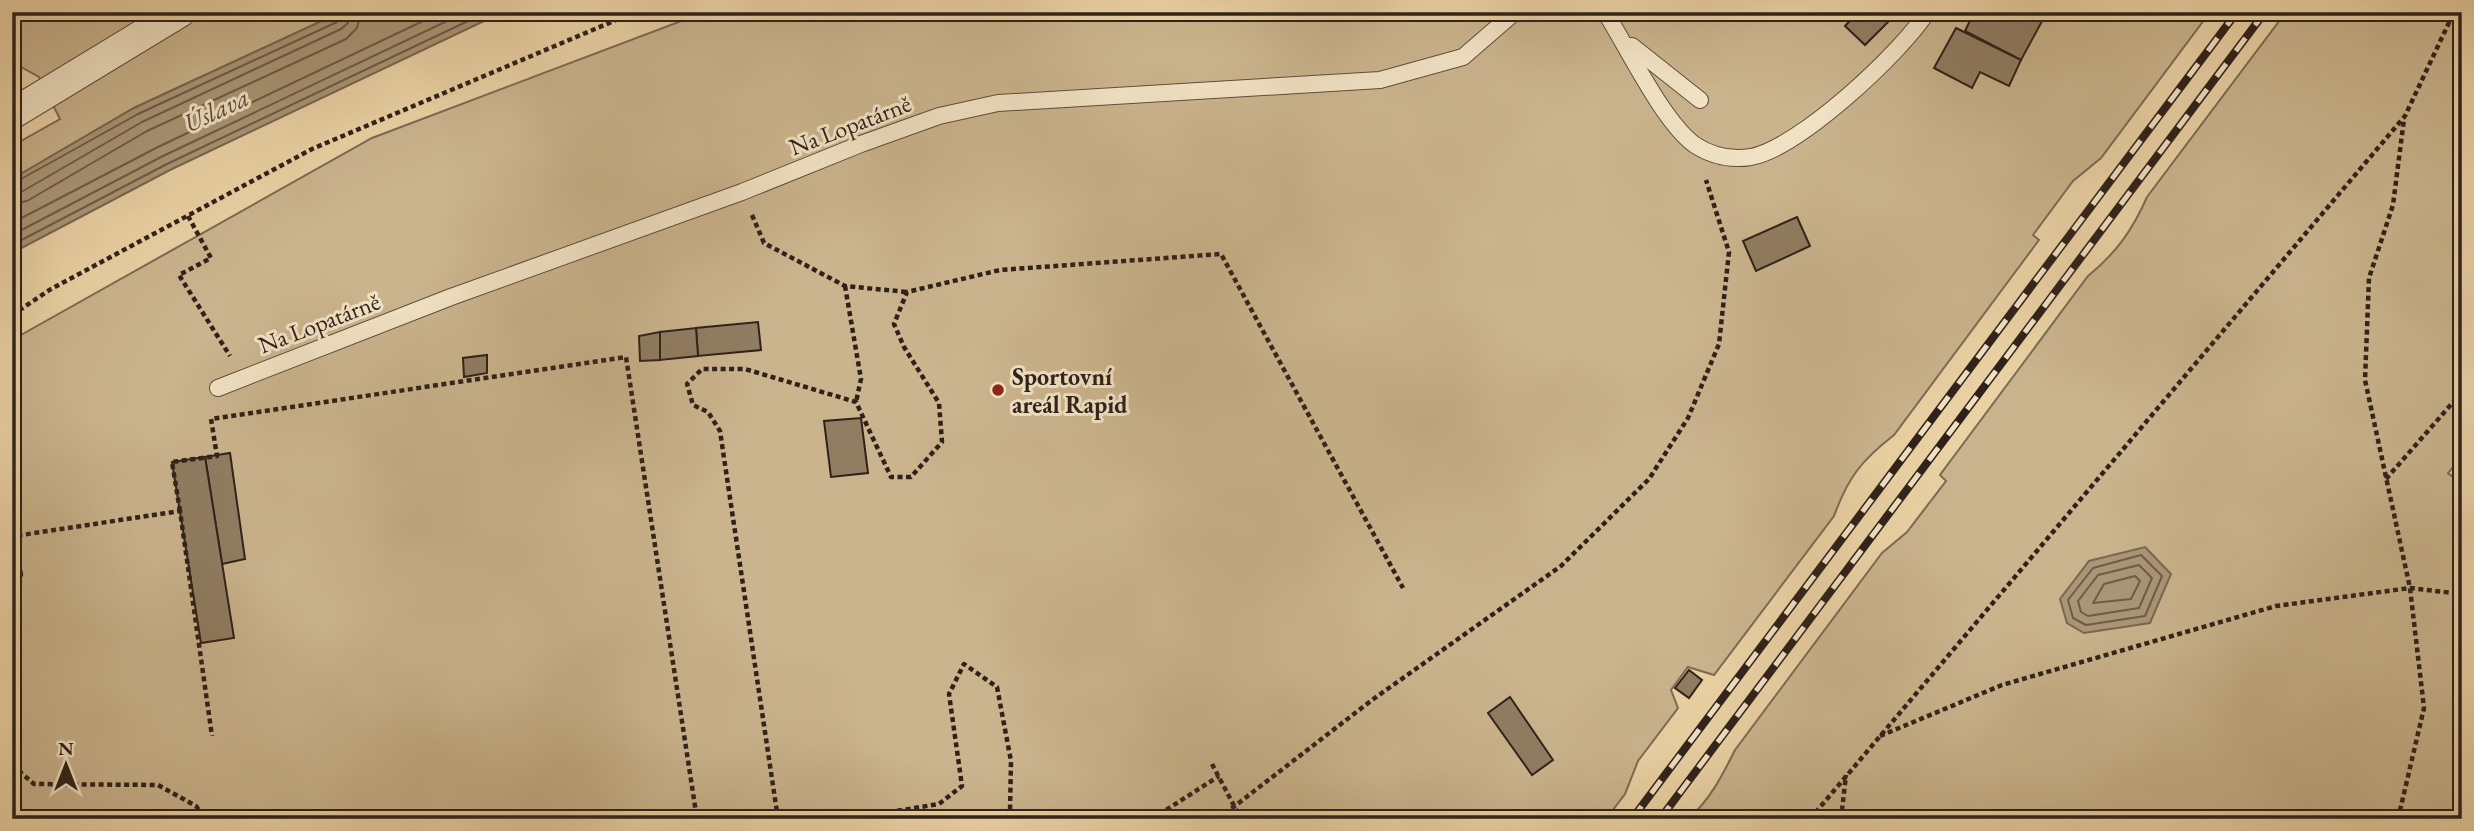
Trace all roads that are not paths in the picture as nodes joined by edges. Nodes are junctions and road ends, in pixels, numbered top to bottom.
1 (180, 12) edge
2 (1516, 12) edge
3 (1605, 12) edge
4 (1927, 12) edge
5 (1621, 38) junction
6 (1700, 100) dead end
7 (12, 114) edge
8 (218, 388) dead end

1 - 7 street
2 - 8 lane, Na Lopatárně
3 - 5 lane
4 - 5 lane
5 - 6 lane

